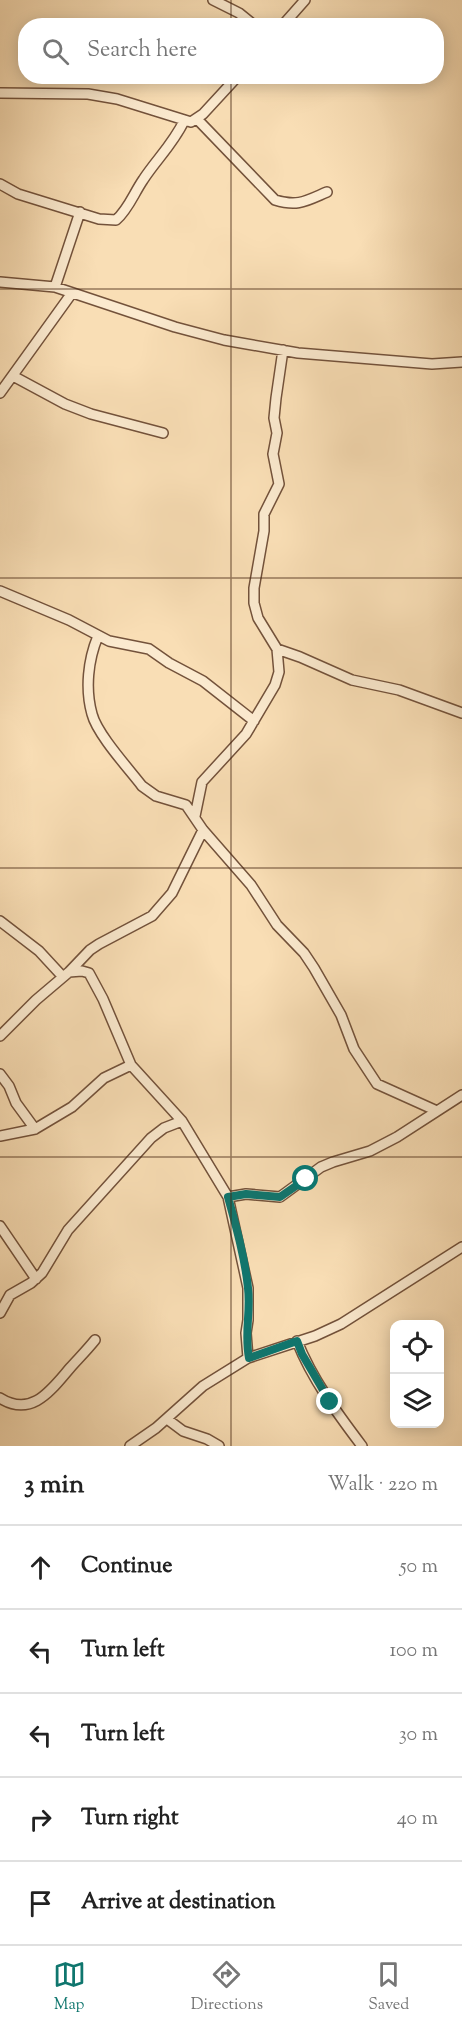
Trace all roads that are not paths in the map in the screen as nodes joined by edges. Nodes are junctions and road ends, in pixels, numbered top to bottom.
1 (213, 0) edge
2 (305, 0) edge
3 (246, 18) edge
4 (289, 18) edge
5 (230, 84) edge
6 (0, 93) edge
7 (197, 119) junction
8 (184, 122) junction
9 (0, 184) edge
10 (327, 192) dead end
11 (80, 212) junction
12 (0, 282) edge
13 (55, 287) junction
14 (72, 293) junction
15 (283, 350) junction
16 (461, 365) edge
17 (13, 376) junction
18 (0, 393) edge
19 (163, 433) dead end
20 (0, 591) edge
21 (98, 636) junction
22 (277, 649) junction
23 (462, 713) edge
24 (254, 721) junction
25 (195, 816) junction
26 (203, 830) junction
27 (0, 921) edge
28 (66, 975) junction
29 (0, 1036) edge
30 (131, 1065) junction
31 (0, 1074) edge
32 (462, 1095) edge
33 (437, 1111) junction
34 (182, 1121) junction
35 (35, 1129) junction
36 (0, 1136) edge
37 (228, 1197) junction
38 (0, 1226) edge
39 (462, 1247) edge
40 (36, 1279) junction
41 (0, 1313) edge
42 (95, 1340) dead end
43 (297, 1341) junction
44 (249, 1358) junction
45 (0, 1398) edge
46 (167, 1419) junction
47 (130, 1446) edge
48 (219, 1446) edge
49 (362, 1446) edge

1 - 3 street
2 - 4 street
5 - 7 street
6 - 8 street
7 - 8 street
7 - 10 street
8 - 11 street
9 - 11 street
11 - 13 street
12 - 13 street
13 - 14 street
14 - 15 street
14 - 17 street
15 - 16 street
15 - 22 street
17 - 18 street
17 - 19 street
20 - 21 street
21 - 24 street
21 - 25 street
22 - 23 street
22 - 24 street
24 - 25 street
25 - 26 street
26 - 28 street
26 - 33 street
27 - 28 street
28 - 29 street
28 - 30 street
30 - 34 street
30 - 35 street
31 - 35 street
32 - 33 street
33 - 37 street
34 - 37 street
34 - 40 street
35 - 36 street
37 - 44 street
38 - 40 street
39 - 43 street
40 - 41 street
42 - 45 street
43 - 44 street
43 - 49 street
44 - 46 street
46 - 47 street
46 - 48 street

